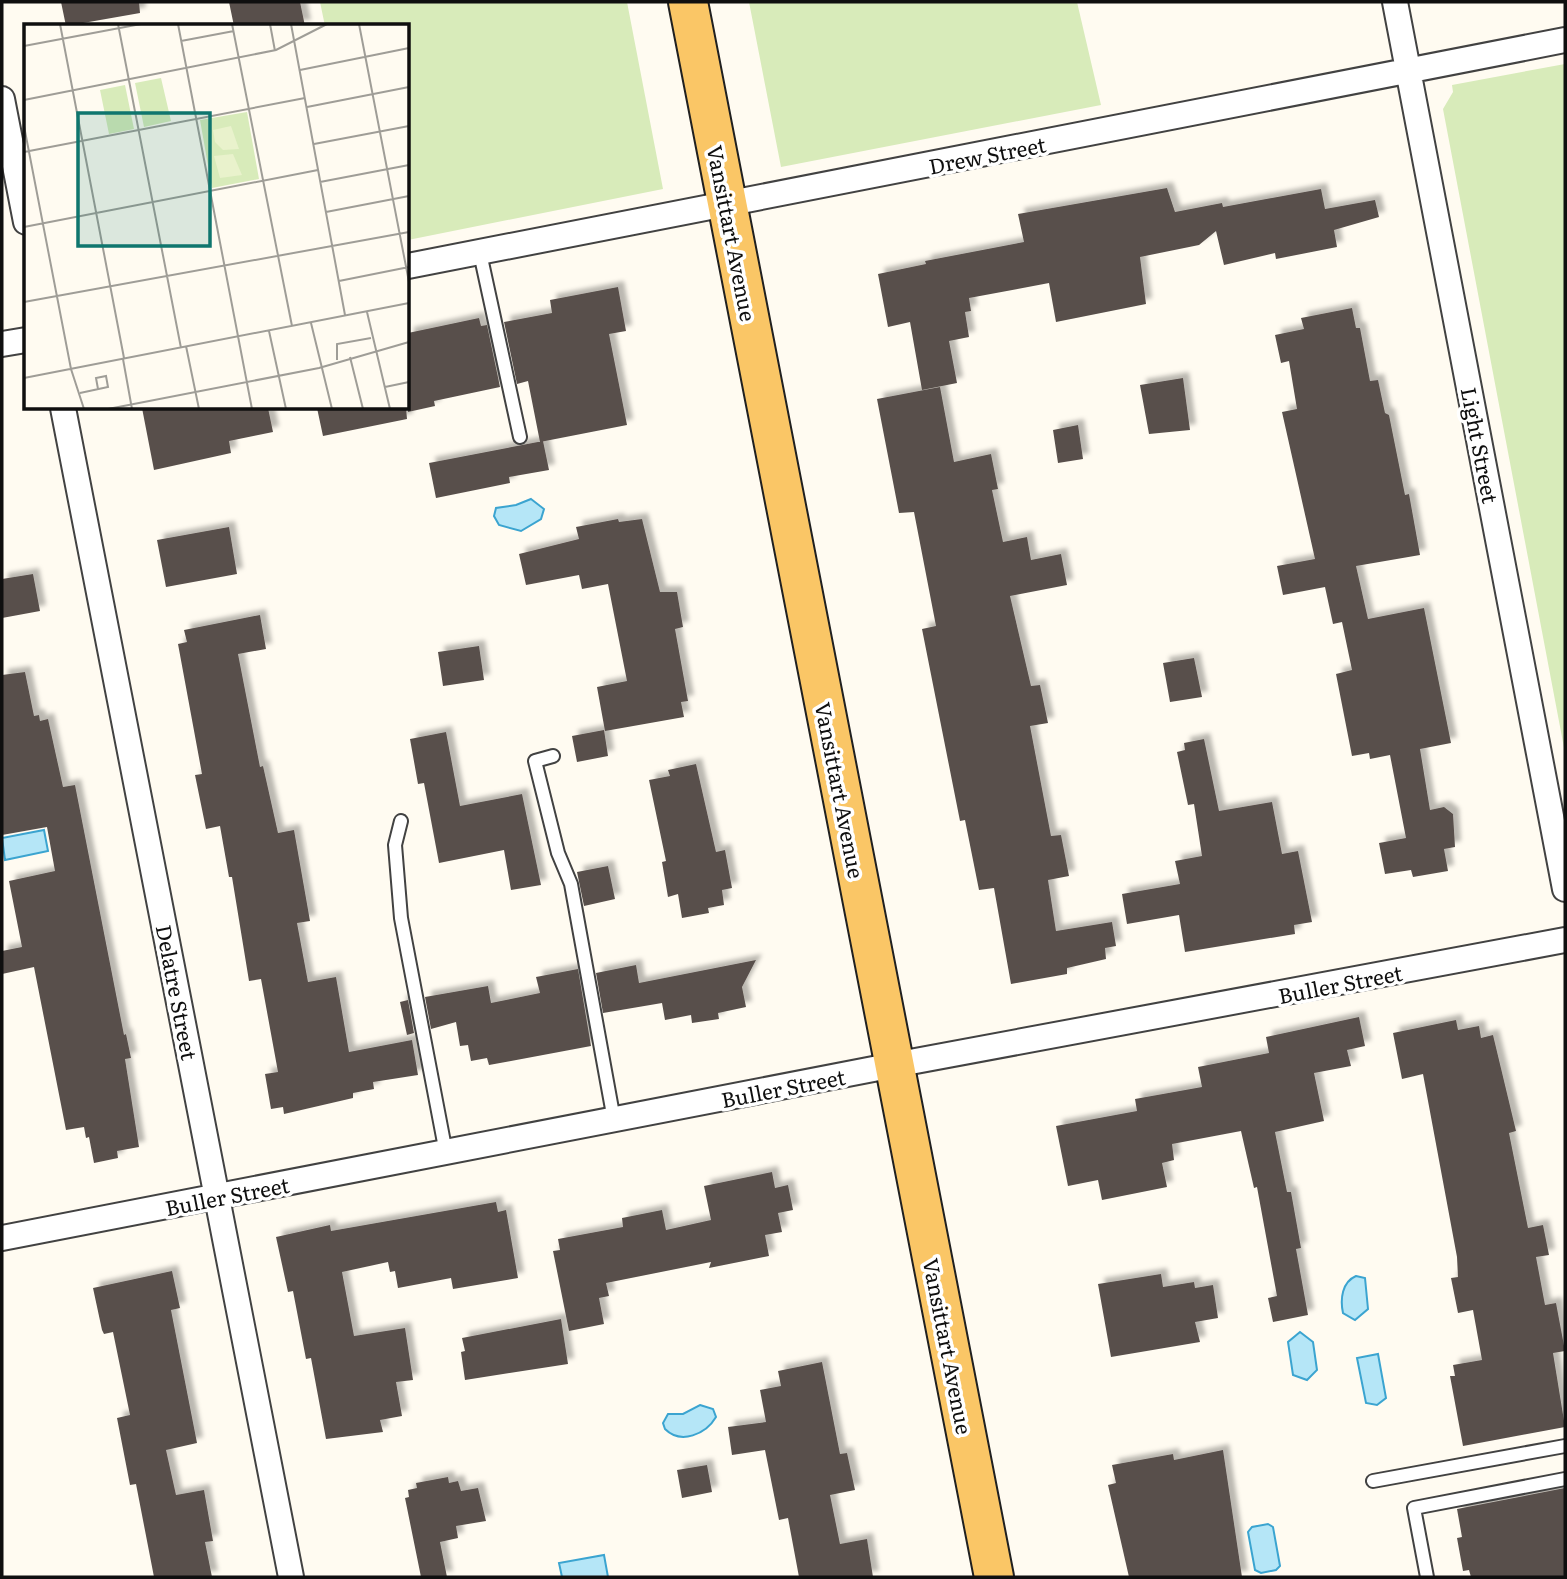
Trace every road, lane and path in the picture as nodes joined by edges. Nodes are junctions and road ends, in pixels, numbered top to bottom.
1 (688, 2) edge
2 (1395, 2) edge
3 (1565, 40) edge
4 (1409, 70) junction
5 (2, 99) edge
6 (728, 205) junction
7 (24, 212) edge
8 (480, 253) junction
9 (410, 266) edge
10 (24, 340) edge
11 (2, 344) edge
12 (63, 410) edge
13 (520, 437) dead end
14 (553, 756) dead end
15 (401, 821) dead end
16 (1565, 888) edge
17 (1565, 940) edge
18 (894, 1065) junction
19 (614, 1120) junction
20 (446, 1153) junction
21 (217, 1197) junction
22 (2, 1238) edge
23 (1565, 1446) edge
24 (1565, 1479) edge
25 (1373, 1480) dead end
26 (291, 1577) edge
27 (994, 1577) edge
28 (1427, 1577) edge

1 - 6 main road, Vansittart Avenue
2 - 4 street, Light Street
3 - 4 street, Drew Street
4 - 6 street, Drew Street
4 - 16 street, Light Street
5 - 7 street
6 - 8 street, Drew Street
6 - 18 main road, Vansittart Avenue
8 - 9 street, Drew Street
8 - 13 lane
10 - 11 street
12 - 21 street, Delatre Street
14 - 19 lane
15 - 20 lane
17 - 18 street, Buller Street
18 - 19 street, Buller Street
18 - 27 main road, Vansittart Avenue
19 - 20 street, Buller Street
20 - 21 street, Buller Street
21 - 22 street, Buller Street
21 - 26 street, Delatre Street
23 - 25 lane
24 - 28 lane

